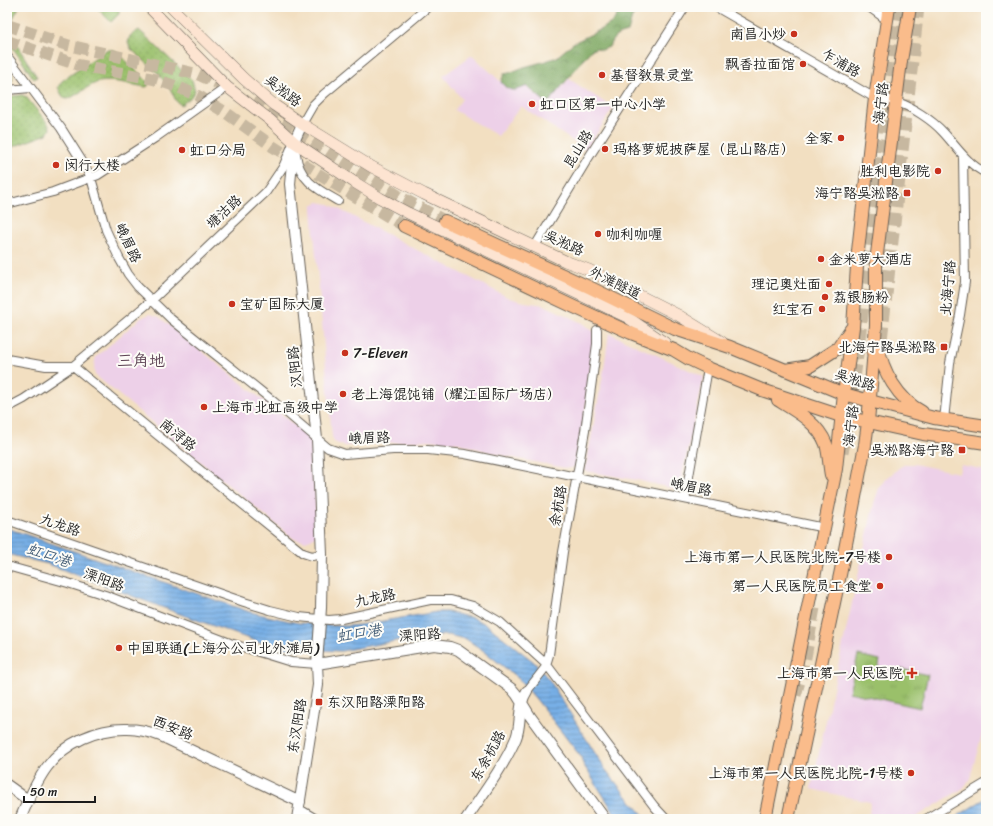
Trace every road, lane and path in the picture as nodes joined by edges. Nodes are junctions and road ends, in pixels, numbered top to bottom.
1 (149, 7) edge
2 (428, 7) edge
3 (685, 7) edge
4 (716, 7) edge
5 (869, 7) edge
6 (889, 7) edge
7 (910, 7) edge
8 (175, 8) edge
9 (887, 20) junction
10 (7, 56) edge
11 (227, 87) junction
12 (31, 88) junction
13 (7, 90) edge
14 (875, 98) junction
15 (897, 102) junction
16 (302, 124) junction
17 (294, 142) junction
18 (963, 156) junction
19 (986, 173) edge
20 (91, 178) junction
21 (338, 201) dead end
22 (7, 204) edge
23 (446, 221) tunnel mouth
24 (404, 226) tunnel mouth
25 (535, 246) junction
26 (151, 301) junction
27 (876, 325) junction
28 (853, 327) junction
29 (597, 330) dead end
30 (730, 347) junction
31 (674, 350) junction
32 (7, 359) edge
33 (73, 366) junction
34 (708, 368) junction
35 (785, 370) junction
36 (762, 390) junction
37 (844, 394) junction
38 (869, 401) junction
39 (7, 408) edge
40 (841, 416) junction
41 (939, 419) junction
42 (868, 422) junction
43 (986, 426) edge
44 (317, 439) junction
45 (986, 443) edge
46 (576, 477) junction
47 (832, 494) junction
48 (685, 499) junction
49 (7, 520) edge
50 (825, 528) junction
51 (322, 554) junction
52 (7, 566) edge
53 (320, 621) junction
54 (320, 638) joint
55 (317, 664) junction
56 (545, 668) junction
57 (535, 682) joint
58 (527, 691) joint
59 (522, 701) junction
60 (986, 784) edge
61 (7, 785) edge
62 (28, 800) junction
63 (299, 810) edge
64 (20, 819) edge
65 (314, 819) edge
66 (466, 819) edge
67 (605, 819) edge
68 (666, 819) edge
69 (765, 819) edge
70 (788, 819) edge
71 (926, 819) edge

1 - 11 main road
2 - 16 street, 塘沽路
3 - 25 street, 昆山路
4 - 14 street, 乍浦路
5 - 9 street
6 - 9 main road, 海宁路
7 - 15 main road, 海宁路
8 - 16 main road, 吴淞路
9 - 14 main road, 海宁路
10 - 12 street, 峨眉路
11 - 17 main road
11 - 20 street
12 - 13 street
12 - 20 street, 峨眉路
14 - 15 street, 乍浦路
14 - 28 main road, 海宁路
15 - 18 street, 乍浦路
15 - 27 main road, 海宁路
16 - 17 street, 塘沽路
16 - 25 main road, 吴淞路
17 - 21 street
17 - 26 street, 塘沽路
17 - 31 main road
17 - 44 street, 汉阳路
18 - 19 street, 乍浦路
18 - 41 street, 北海宁路
20 - 22 street
20 - 26 street, 峨眉路
23 - 30 main road, 外滩隧道
24 - 31 main road
25 - 30 main road, 吴淞路
26 - 33 street, 塘沽路
26 - 44 street, 峨眉路
27 - 38 main road, 海宁路
27 - 41 main road
28 - 35 main road
28 - 37 main road, 海宁路
29 - 46 street, 余杭路
30 - 35 main road, 吴淞路
31 - 34 main road
32 - 33 street
33 - 39 street, 塘沽路
33 - 51 street, 南浔路
34 - 36 main road
34 - 48 street
35 - 37 main road, 吴淞路
36 - 40 main road
36 - 47 main road
37 - 38 main road, 吴淞路
37 - 40 main road, 海宁路
38 - 41 main road, 吴淞路
38 - 42 main road, 海宁路
40 - 42 main road
40 - 47 main road, 海宁路
41 - 43 main road, 吴淞路
42 - 45 main road
42 - 70 main road, 海宁路
44 - 46 street, 峨眉路
44 - 51 street, 汉阳路
46 - 48 street, 峨眉路
46 - 56 street, 余杭路
47 - 50 main road, 海宁路
48 - 50 street, 峨眉路
49 - 53 street, 九龙路
50 - 69 main road, 海宁路
51 - 53 street, 汉阳路
52 - 55 street, 溧阳路
53 - 54 street, 汉阳路
53 - 56 street, 九龙路
54 - 55 street, 东汉阳路
55 - 59 street, 溧阳路
55 - 63 street, 东汉阳路
56 - 57 street, 余杭路
56 - 68 street, 九龙路
57 - 58 street, 东余杭路
58 - 59 street, 东余杭路
59 - 66 street, 东余杭路
59 - 67 street, 溧阳路
60 - 71 street
61 - 62 street
62 - 63 street, 西安路
62 - 64 street, 西安路
63 - 65 street, 西安路

